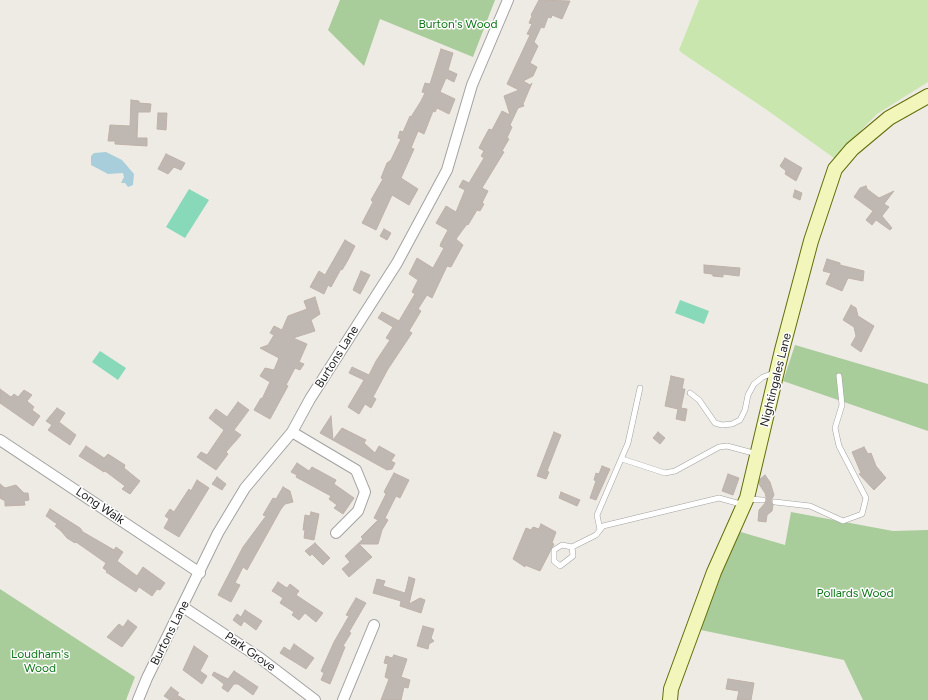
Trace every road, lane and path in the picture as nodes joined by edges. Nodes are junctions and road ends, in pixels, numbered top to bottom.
1 (508, 0) edge
2 (928, 96) edge
3 (777, 372) junction
4 (839, 376) dead end
5 (640, 388) dead end
6 (690, 393) dead end
7 (292, 432) junction
8 (0, 440) edge
9 (758, 454) junction
10 (622, 459) junction
11 (763, 500) dead end
12 (746, 502) junction
13 (775, 502) dead end
14 (600, 530) junction
15 (336, 533) dead end
16 (572, 547) junction
17 (200, 573) junction
18 (183, 607) junction
19 (374, 625) dead end
20 (138, 700) edge
21 (315, 700) edge
22 (343, 700) edge
23 (670, 700) edge

1 - 7 street, Burtons Lane
2 - 3 main road, Nightingales Lane
3 - 6 lane
3 - 9 main road, Nightingales Lane
4 - 13 lane
5 - 10 lane
7 - 15 street
7 - 17 street, Burtons Lane
8 - 17 street, Long Walk
9 - 10 lane
9 - 12 main road, Nightingales Lane
10 - 14 lane
11 - 12 lane
12 - 14 lane
12 - 23 main road, Nightingales Lane
14 - 16 lane
16 - 16 lane
17 - 18 street, Burtons Lane
18 - 20 street, Burtons Lane
18 - 21 street, Park Grove
19 - 22 street

